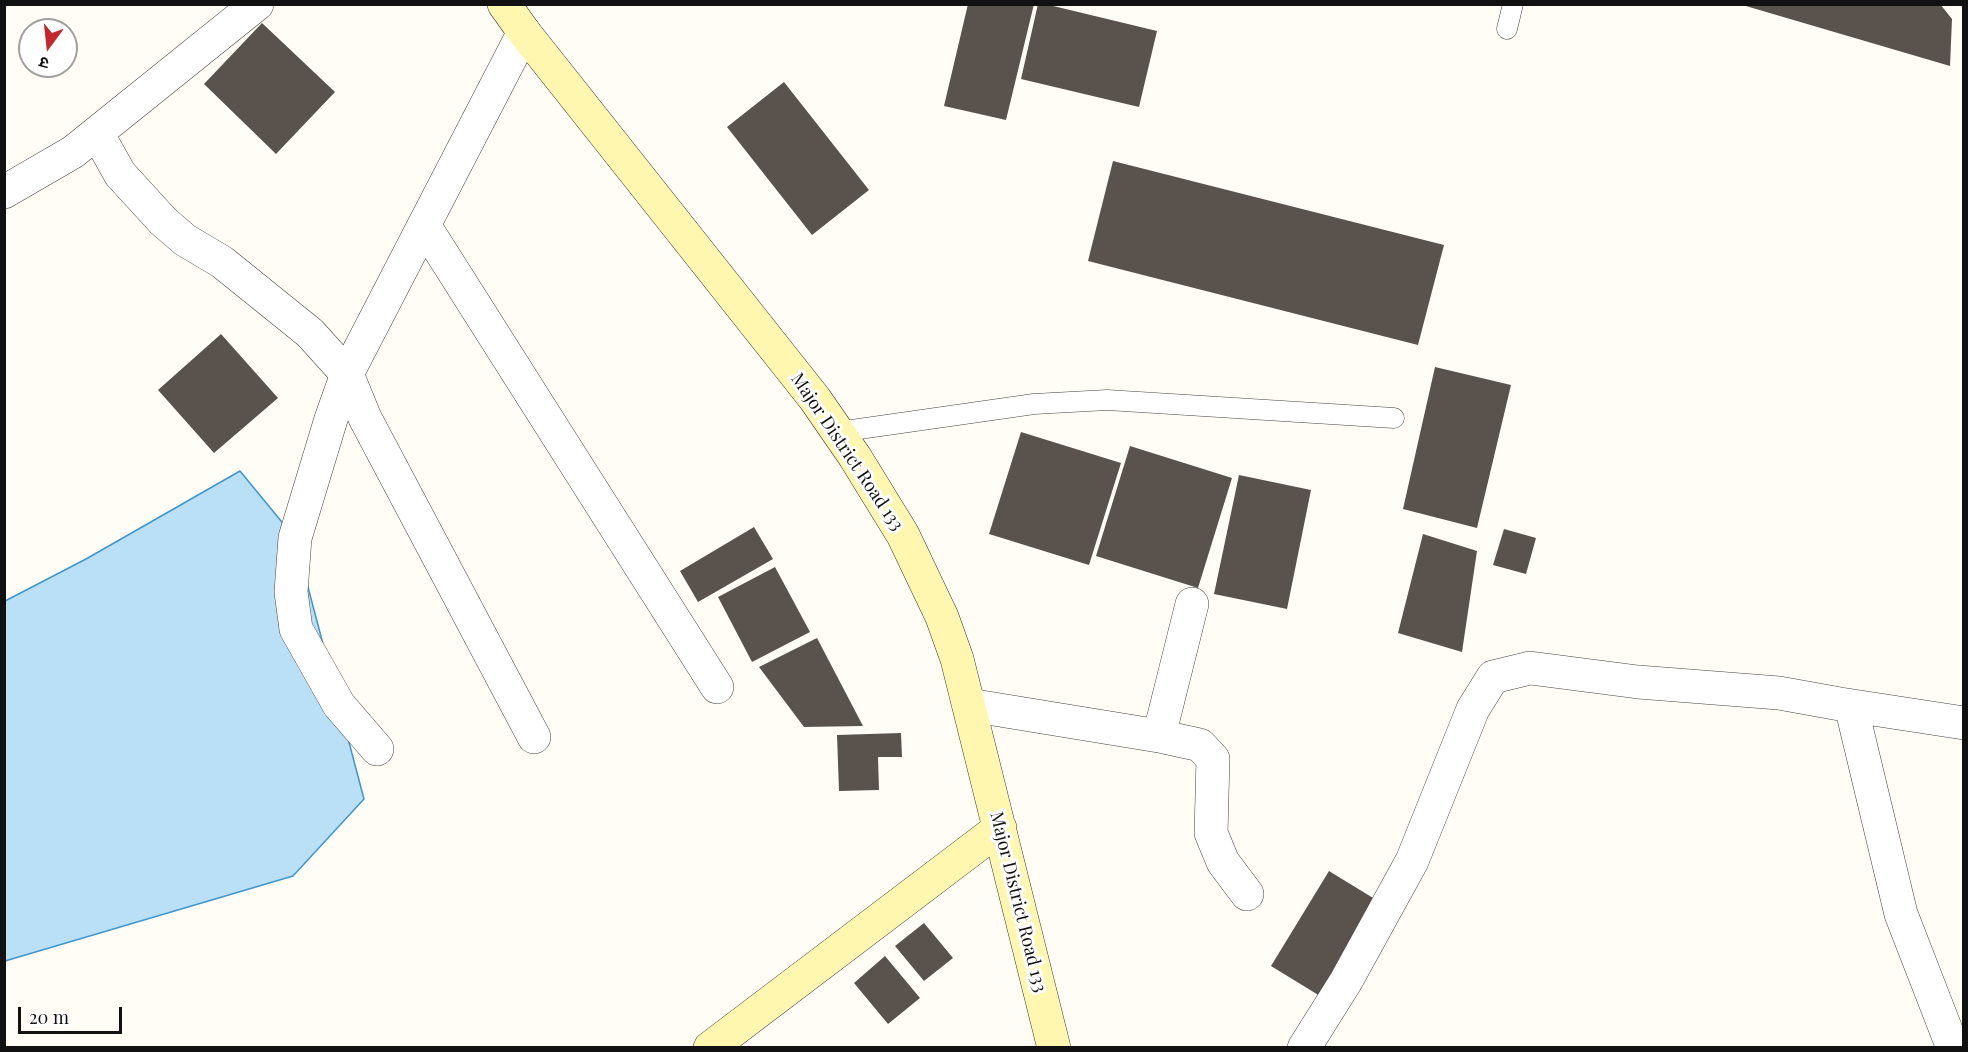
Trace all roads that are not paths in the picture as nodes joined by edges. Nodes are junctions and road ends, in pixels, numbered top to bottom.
1 (257, 4) edge
2 (504, 4) edge
3 (1513, 4) edge
4 (1507, 29) dead end
5 (524, 32) junction
6 (97, 133) junction
7 (4, 192) edge
8 (424, 225) junction
9 (347, 374) junction
10 (1394, 418) dead end
11 (838, 432) junction
12 (1192, 604) dead end
13 (717, 687) dead end
14 (969, 705) junction
15 (1851, 706) junction
16 (1964, 723) edge
17 (1159, 736) junction
18 (534, 737) dead end
19 (377, 749) dead end
20 (1000, 828) junction
21 (1247, 894) dead end
22 (710, 1047) edge
23 (1054, 1047) edge
24 (1304, 1047) edge
25 (1953, 1047) edge

1 - 6 street
2 - 5 main road, Major District Road 133
3 - 4 lane
5 - 8 street
5 - 11 main road, Major District Road 133
6 - 7 street
6 - 9 street
8 - 9 street
8 - 13 street
9 - 18 street
9 - 19 street
10 - 11 lane
11 - 14 main road, Major District Road 133
12 - 17 street
14 - 17 street
14 - 20 main road, Major District Road 133
15 - 16 street
15 - 24 street
15 - 25 street
17 - 21 street
20 - 22 main road
20 - 23 main road, Major District Road 133

